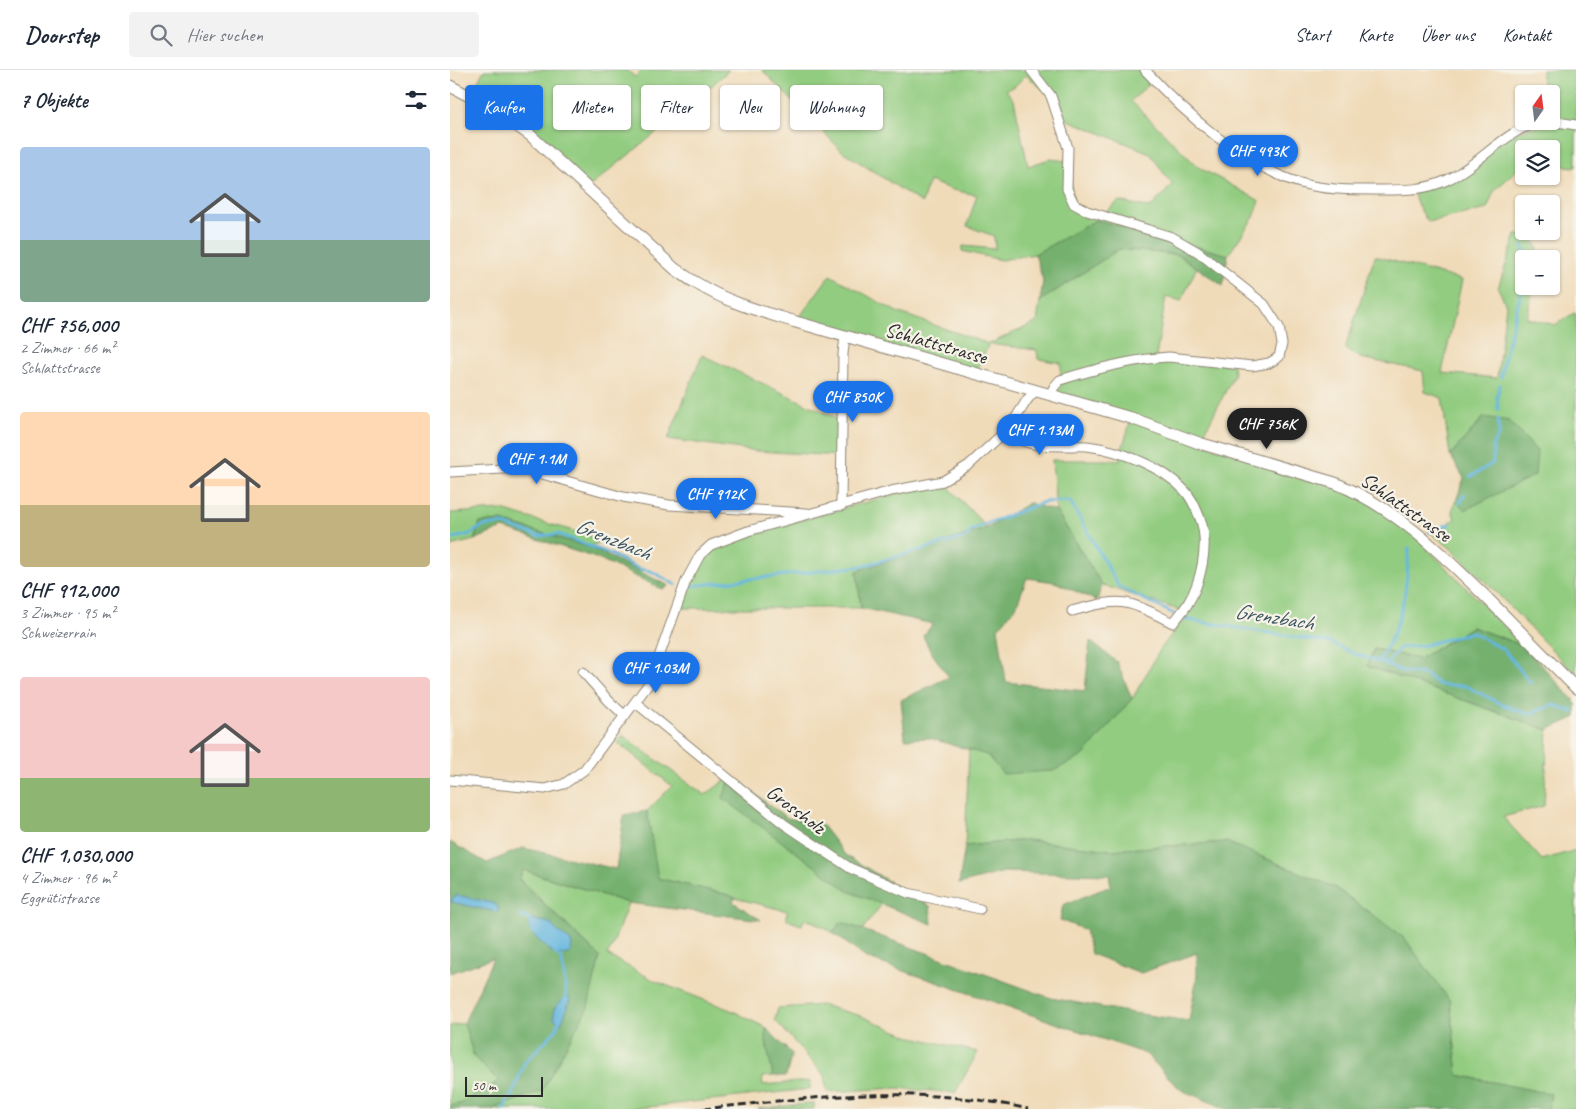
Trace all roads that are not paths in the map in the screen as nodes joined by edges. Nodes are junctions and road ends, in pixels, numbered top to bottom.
1 (1031, 70) edge
2 (1144, 70) edge
3 (450, 86) edge
4 (1560, 122) edge
5 (1576, 125) edge
6 (1519, 130) edge
7 (845, 336) junction
8 (1035, 391) junction
9 (1050, 395) junction
10 (1010, 427) junction
11 (450, 472) edge
12 (841, 506) junction
13 (813, 514) junction
14 (1072, 611) dead end
15 (583, 672) dead end
16 (1576, 688) edge
17 (636, 703) junction
18 (625, 716) junction
19 (450, 780) edge
20 (980, 909) dead end

1 - 9 street
2 - 6 street
3 - 7 street, Schlattstrasse
4 - 5 street
7 - 8 street, Schlattstrasse
7 - 12 street
8 - 9 street, Schlattstrasse
8 - 10 street
9 - 16 street, Schlattstrasse
10 - 12 street
10 - 14 street
11 - 13 street
12 - 13 street
13 - 17 street
15 - 18 street
17 - 18 street
17 - 20 street, Grossholz
18 - 19 street

